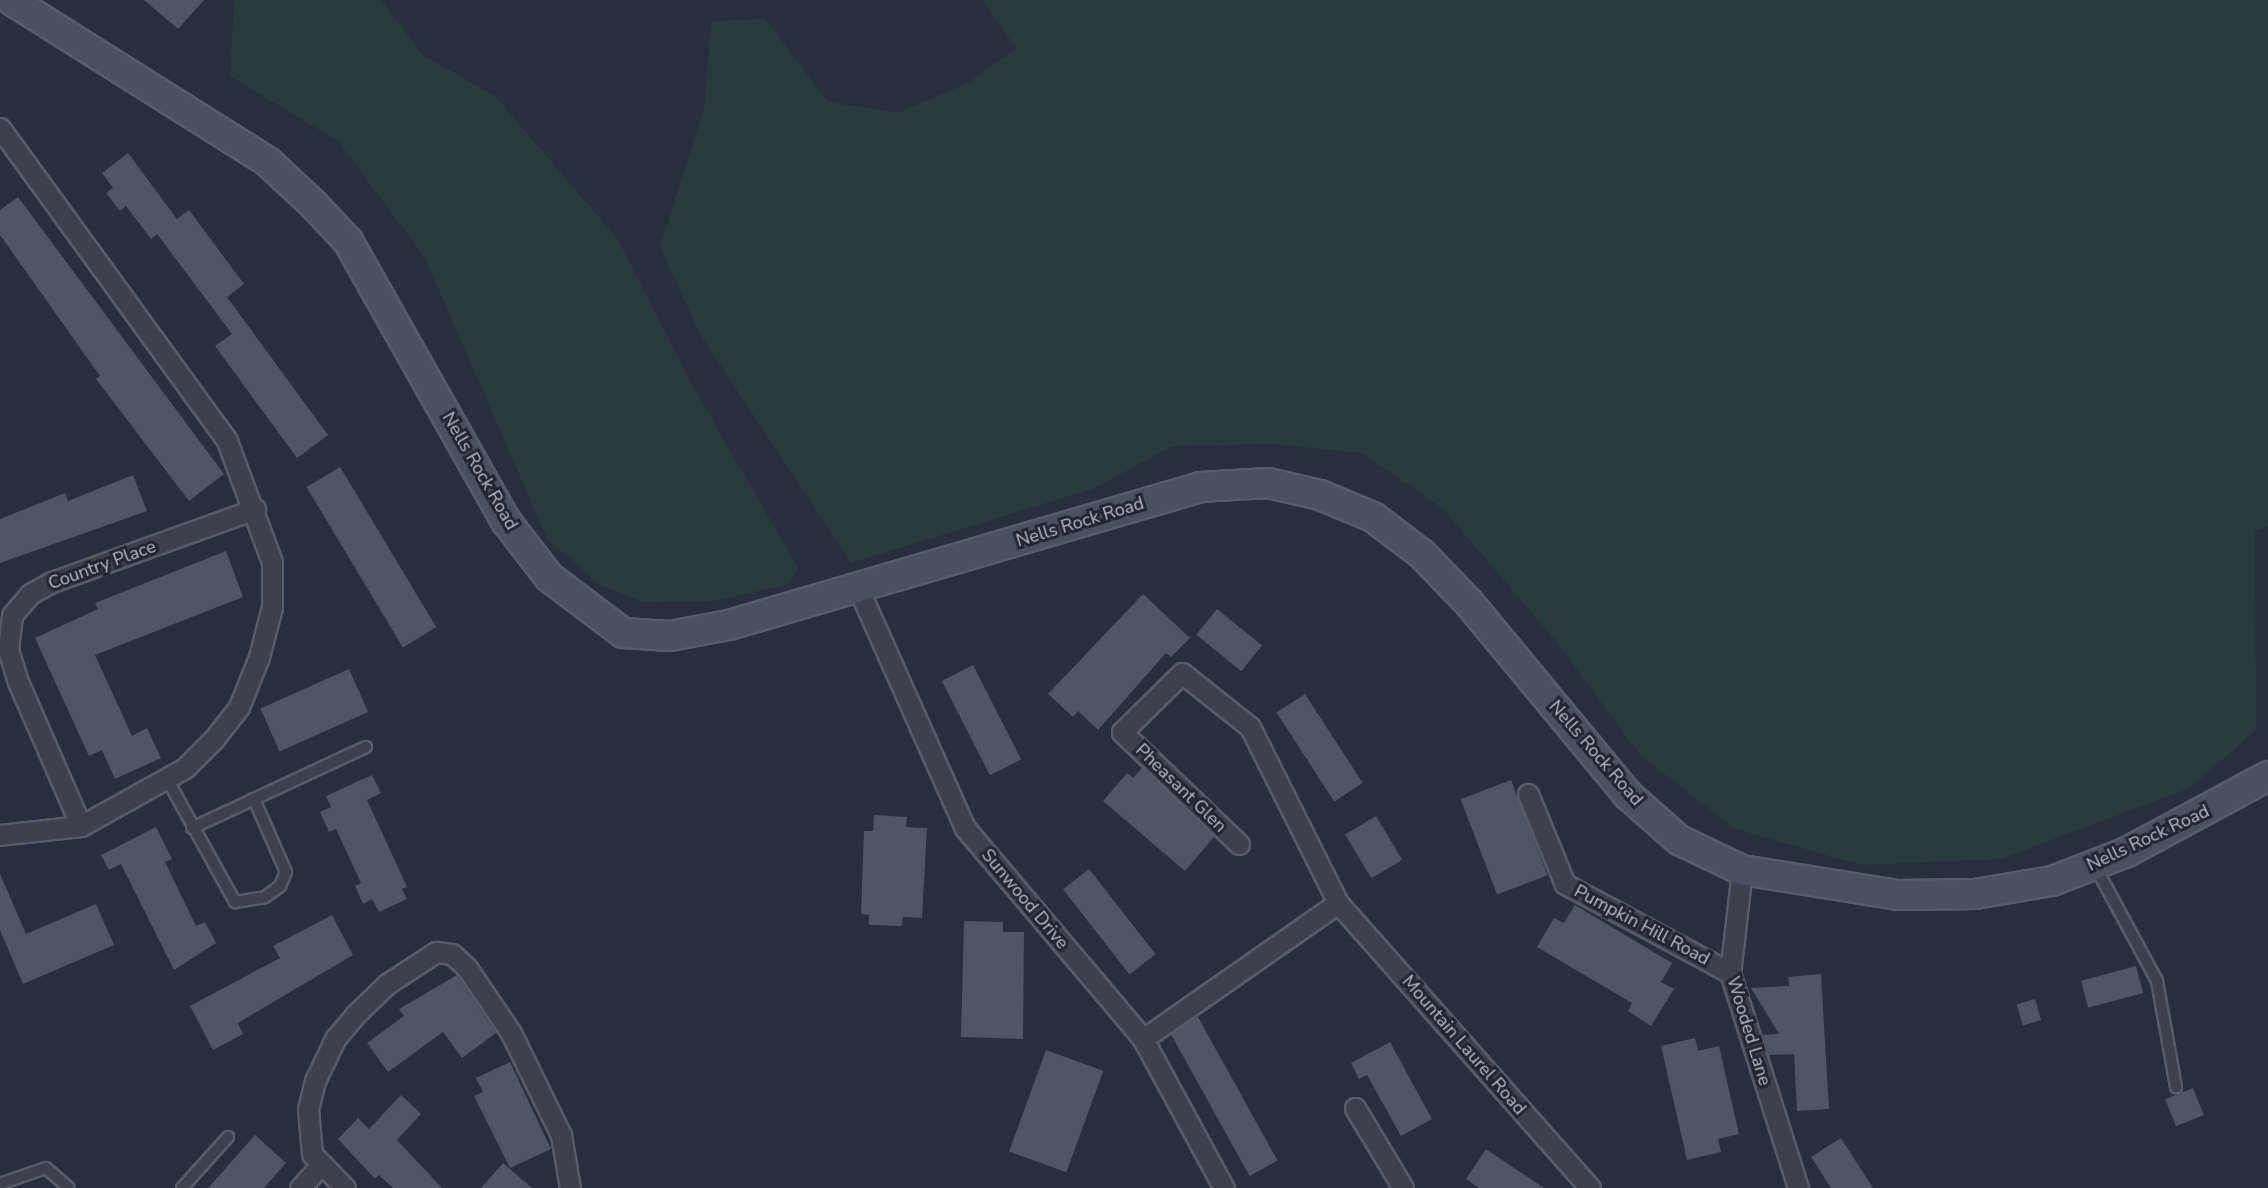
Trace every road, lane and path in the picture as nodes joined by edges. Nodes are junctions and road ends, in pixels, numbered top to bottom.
1 (11, 0) edge
2 (0, 128) edge
3 (255, 509) junction
4 (859, 590) junction
5 (1122, 732) joint
6 (366, 747) dead end
7 (2268, 776) edge
8 (167, 779) junction
9 (1528, 794) dead end
10 (254, 799) junction
11 (81, 826) junction
12 (192, 828) junction
13 (0, 835) edge
14 (1239, 844) dead end
15 (2095, 864) junction
16 (1742, 870) junction
17 (1338, 902) junction
18 (1730, 973) junction
19 (1143, 1039) junction
20 (2176, 1087) dead end
21 (1356, 1108) dead end
22 (228, 1137) dead end
23 (319, 1167) junction
24 (0, 1184) edge
25 (69, 1188) edge
26 (182, 1188) edge
27 (300, 1188) edge
28 (345, 1188) edge
29 (570, 1188) edge
30 (1224, 1188) edge
31 (1406, 1188) edge
32 (1590, 1188) edge
33 (1798, 1188) edge

1 - 4 main road, Nells Rock Road
2 - 3 street
3 - 8 street
3 - 11 street, Country Place
4 - 16 main road, Nells Rock Road
4 - 19 street, Sunwood Drive
5 - 14 street, Pheasant Glen
5 - 17 street, Mountain Laurel Road
6 - 10 lane
7 - 15 main road, Nells Rock Road
8 - 11 street
8 - 12 lane
9 - 18 street, Pumpkin Hill Road
10 - 12 lane
10 - 12 lane
11 - 13 street
15 - 16 main road, Nells Rock Road
15 - 20 lane
16 - 18 street, Wooded Lane
17 - 19 street
17 - 32 street, Mountain Laurel Road
18 - 33 street, Wooded Lane
19 - 30 street, Sunwood Drive
21 - 31 street
22 - 26 lane
23 - 27 street
23 - 28 street
23 - 29 street
24 - 25 lane

